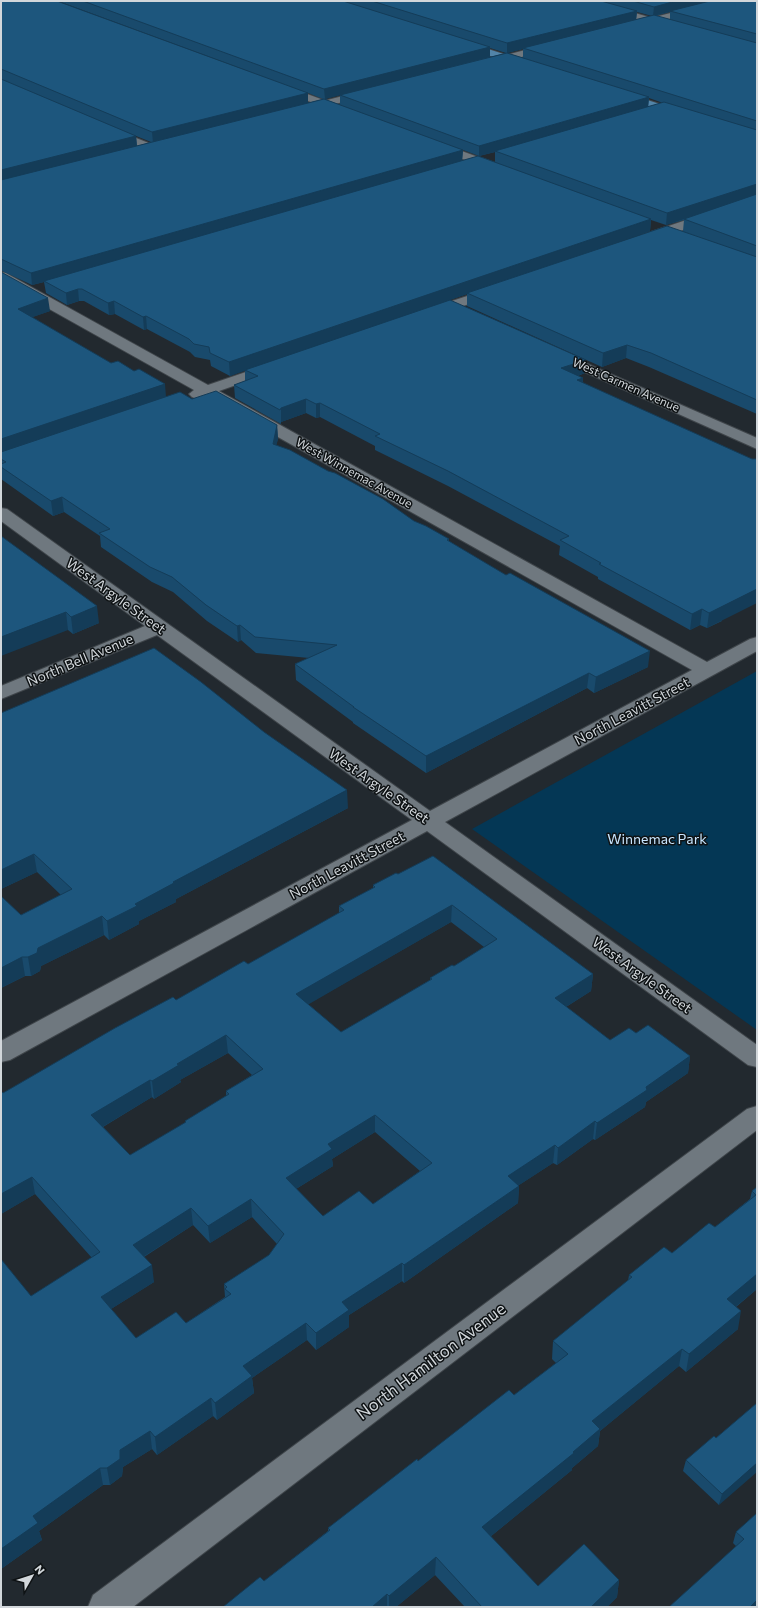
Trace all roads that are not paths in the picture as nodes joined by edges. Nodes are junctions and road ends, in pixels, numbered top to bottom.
1 (582, 1) edge
2 (729, 1) edge
3 (653, 20) junction
4 (678, 27) edge
5 (625, 28) edge
6 (455, 42) edge
7 (560, 44) edge
8 (506, 58) junction
9 (478, 65) edge
10 (532, 67) edge
11 (269, 83) edge
12 (378, 90) edge
13 (611, 92) edge
14 (325, 104) junction
15 (663, 108) junction
16 (295, 112) edge
17 (642, 114) edge
18 (355, 115) edge
19 (691, 117) edge
20 (98, 125) edge
21 (424, 141) edge
22 (165, 145) edge
23 (152, 148) junction
24 (137, 152) edge
25 (496, 157) edge
26 (480, 162) junction
27 (457, 168) edge
28 (509, 172) edge
29 (757, 200) edge
30 (648, 224) edge
31 (666, 231) junction
32 (684, 238) edge
33 (636, 242) edge
34 (1, 276) edge
35 (509, 286) edge
36 (49, 287) edge
37 (31, 292) junction
38 (451, 306) junction
39 (468, 314) edge
40 (418, 317) edge
41 (546, 350) edge
42 (287, 362) edge
43 (207, 390) junction
44 (184, 398) edge
45 (757, 444) edge
46 (1, 513) edge
47 (159, 627) junction
48 (757, 643) edge
49 (707, 670) junction
50 (1, 693) edge
51 (428, 821) junction
52 (1, 1053) edge
53 (757, 1058) edge
54 (757, 1116) edge
55 (105, 1607) edge

1 - 3 street
2 - 3 street
3 - 4 street
3 - 5 street
6 - 8 main road
7 - 8 street
8 - 9 street
8 - 10 main road
11 - 14 street
12 - 14 street
13 - 15 main road
14 - 16 street
14 - 18 street
15 - 17 street
15 - 19 main road
20 - 23 street
21 - 26 street
22 - 23 street
23 - 24 street
25 - 26 street
26 - 27 street
26 - 28 street
29 - 31 street
30 - 31 street
31 - 32 street
31 - 33 street
34 - 37 street, West Winnemac Avenue
35 - 38 street
36 - 37 street
37 - 43 street, West Winnemac Avenue
38 - 39 street
38 - 40 street
41 - 45 street, West Carmen Avenue
42 - 43 street
43 - 44 street
43 - 49 street, West Winnemac Avenue
46 - 47 street, West Argyle Street
47 - 50 street, North Bell Avenue
47 - 51 street, West Argyle Street
48 - 49 street, North Leavitt Street
49 - 51 street, North Leavitt Street
51 - 52 street, North Leavitt Street
51 - 53 street, West Argyle Street
54 - 55 street, North Hamilton Avenue

